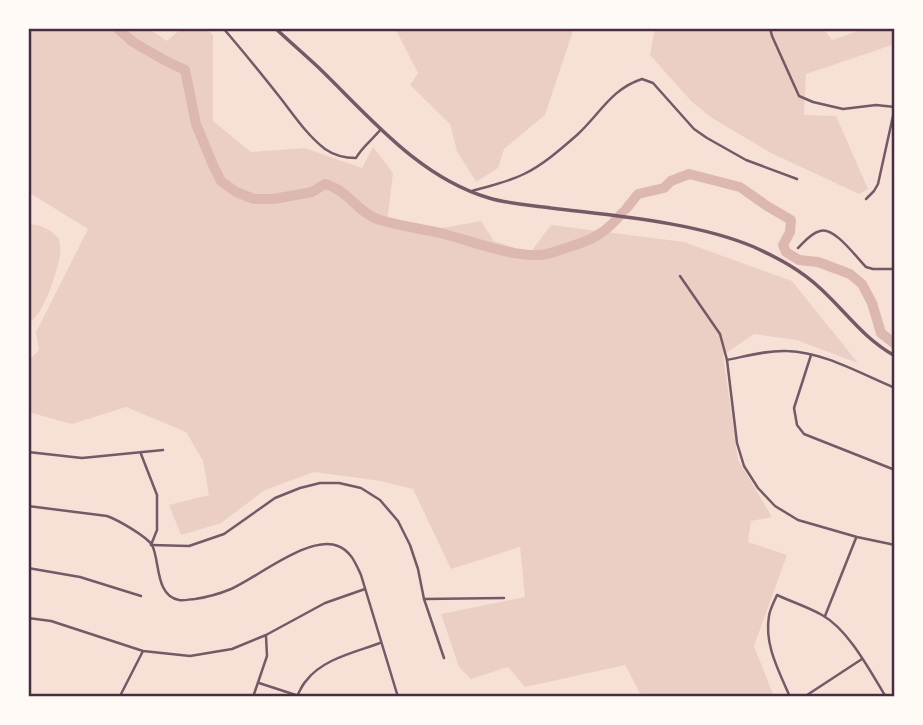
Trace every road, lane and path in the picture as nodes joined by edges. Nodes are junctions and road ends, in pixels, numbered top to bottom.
1 (223, 28) edge
2 (275, 28) edge
3 (770, 28) edge
4 (895, 107) edge
5 (381, 129) junction
6 (797, 179) dead end
7 (472, 191) junction
8 (866, 199) dead end
9 (798, 248) dead end
10 (895, 269) edge
11 (680, 276) dead end
12 (811, 355) junction
13 (895, 356) edge
14 (727, 360) junction
15 (895, 388) edge
16 (163, 450) dead end
17 (28, 452) edge
18 (141, 453) junction
19 (895, 470) edge
20 (28, 506) edge
21 (857, 537) junction
22 (151, 545) junction
23 (895, 545) edge
24 (28, 568) edge
25 (365, 589) junction
26 (141, 597) dead end
27 (504, 598) dead end
28 (424, 599) junction
29 (825, 616) junction
30 (28, 618) edge
31 (266, 635) junction
32 (381, 643) junction
33 (144, 651) junction
34 (444, 658) dead end
35 (863, 659) junction
36 (258, 683) junction
37 (299, 696) edge
38 (117, 697) edge
39 (253, 697) edge
40 (397, 697) edge
41 (790, 697) edge
42 (804, 697) edge
43 (886, 697) edge

1 - 5 street
2 - 5 street
3 - 4 street
4 - 8 street
5 - 7 street
6 - 7 street
7 - 13 street
9 - 10 street
11 - 14 street
12 - 14 street
12 - 15 street
12 - 19 street
14 - 21 street
16 - 18 street
17 - 18 street
18 - 22 street
20 - 22 street
21 - 23 street
21 - 29 street
22 - 25 street
22 - 28 street
24 - 26 street
25 - 31 street
25 - 32 street
27 - 28 street
28 - 34 street
29 - 35 street
29 - 41 street
30 - 33 street
31 - 33 street
31 - 36 street
32 - 37 street
32 - 40 street
33 - 38 street
35 - 42 street
35 - 43 street
36 - 37 street
36 - 39 street

